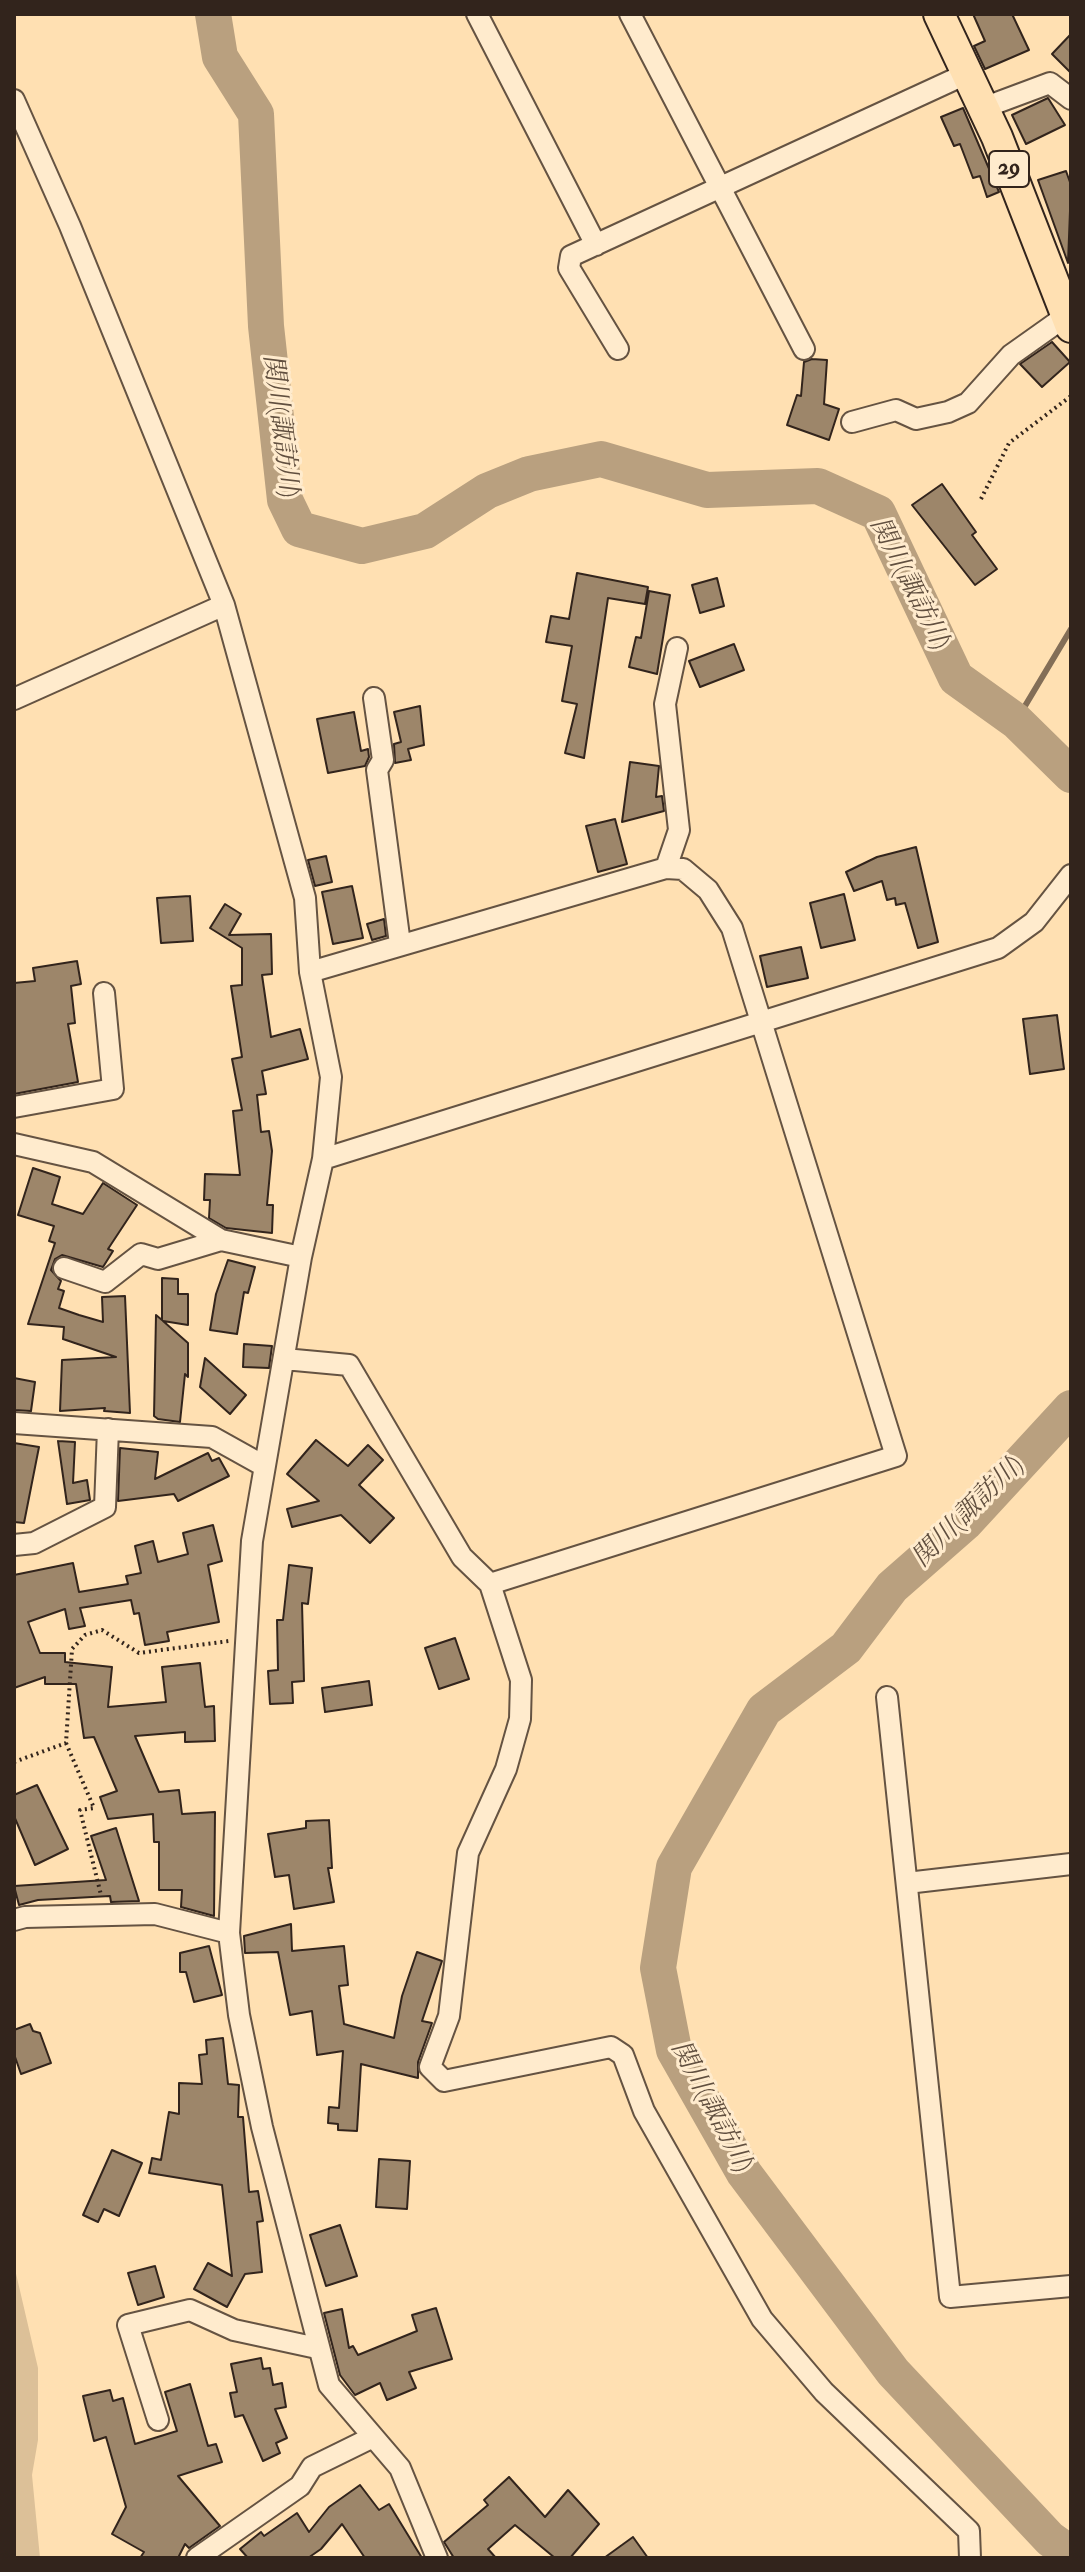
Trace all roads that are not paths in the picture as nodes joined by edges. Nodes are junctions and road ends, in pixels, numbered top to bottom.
1 (477, 14) edge
2 (630, 14) edge
3 (939, 14) edge
4 (966, 74) junction
5 (1071, 99) edge
6 (14, 100) edge
7 (983, 108) junction
8 (719, 189) junction
9 (596, 245) junction
10 (1069, 322) edge
11 (618, 349) dead end
12 (804, 349) dead end
13 (852, 422) dead end
14 (224, 605) junction
15 (677, 648) dead end
16 (374, 698) dead end
17 (14, 699) edge
18 (666, 868) junction
19 (1071, 875) edge
20 (400, 944) junction
21 (310, 972) junction
22 (104, 993) dead end
23 (762, 1023) junction
24 (14, 1107) edge
25 (14, 1144) edge
26 (323, 1159) junction
27 (221, 1240) junction
28 (301, 1257) junction
29 (64, 1268) dead end
30 (284, 1359) junction
31 (14, 1423) edge
32 (108, 1429) junction
33 (264, 1466) junction
34 (14, 1545) edge
35 (490, 1584) junction
36 (887, 1697) dead end
37 (1071, 1864) edge
38 (907, 1883) junction
39 (14, 1920) edge
40 (229, 1933) junction
41 (1071, 2286) edge
42 (317, 2348) junction
43 (158, 2420) dead end
44 (371, 2438) junction
45 (197, 2558) edge
46 (437, 2558) edge
47 (970, 2558) edge

1 - 9 street
2 - 8 street
3 - 4 main road, 29
4 - 7 main road, 29
4 - 8 street
5 - 7 street
6 - 14 street
7 - 10 main road, 29
8 - 9 street
8 - 12 street
9 - 11 street
10 - 13 street
14 - 17 street
14 - 21 street
15 - 18 street
16 - 20 street
18 - 20 street
18 - 23 street
19 - 23 street
20 - 21 street
21 - 26 street
22 - 24 street
23 - 26 street
23 - 35 street
25 - 27 street
26 - 28 street
27 - 28 street
27 - 29 street
28 - 30 street
30 - 33 street
30 - 35 street
31 - 32 street
32 - 33 street
32 - 34 street
33 - 40 street
35 - 47 street
36 - 38 street
37 - 38 street
38 - 41 street
39 - 40 street
40 - 42 street
42 - 43 street
42 - 44 street
44 - 45 street
44 - 46 street

